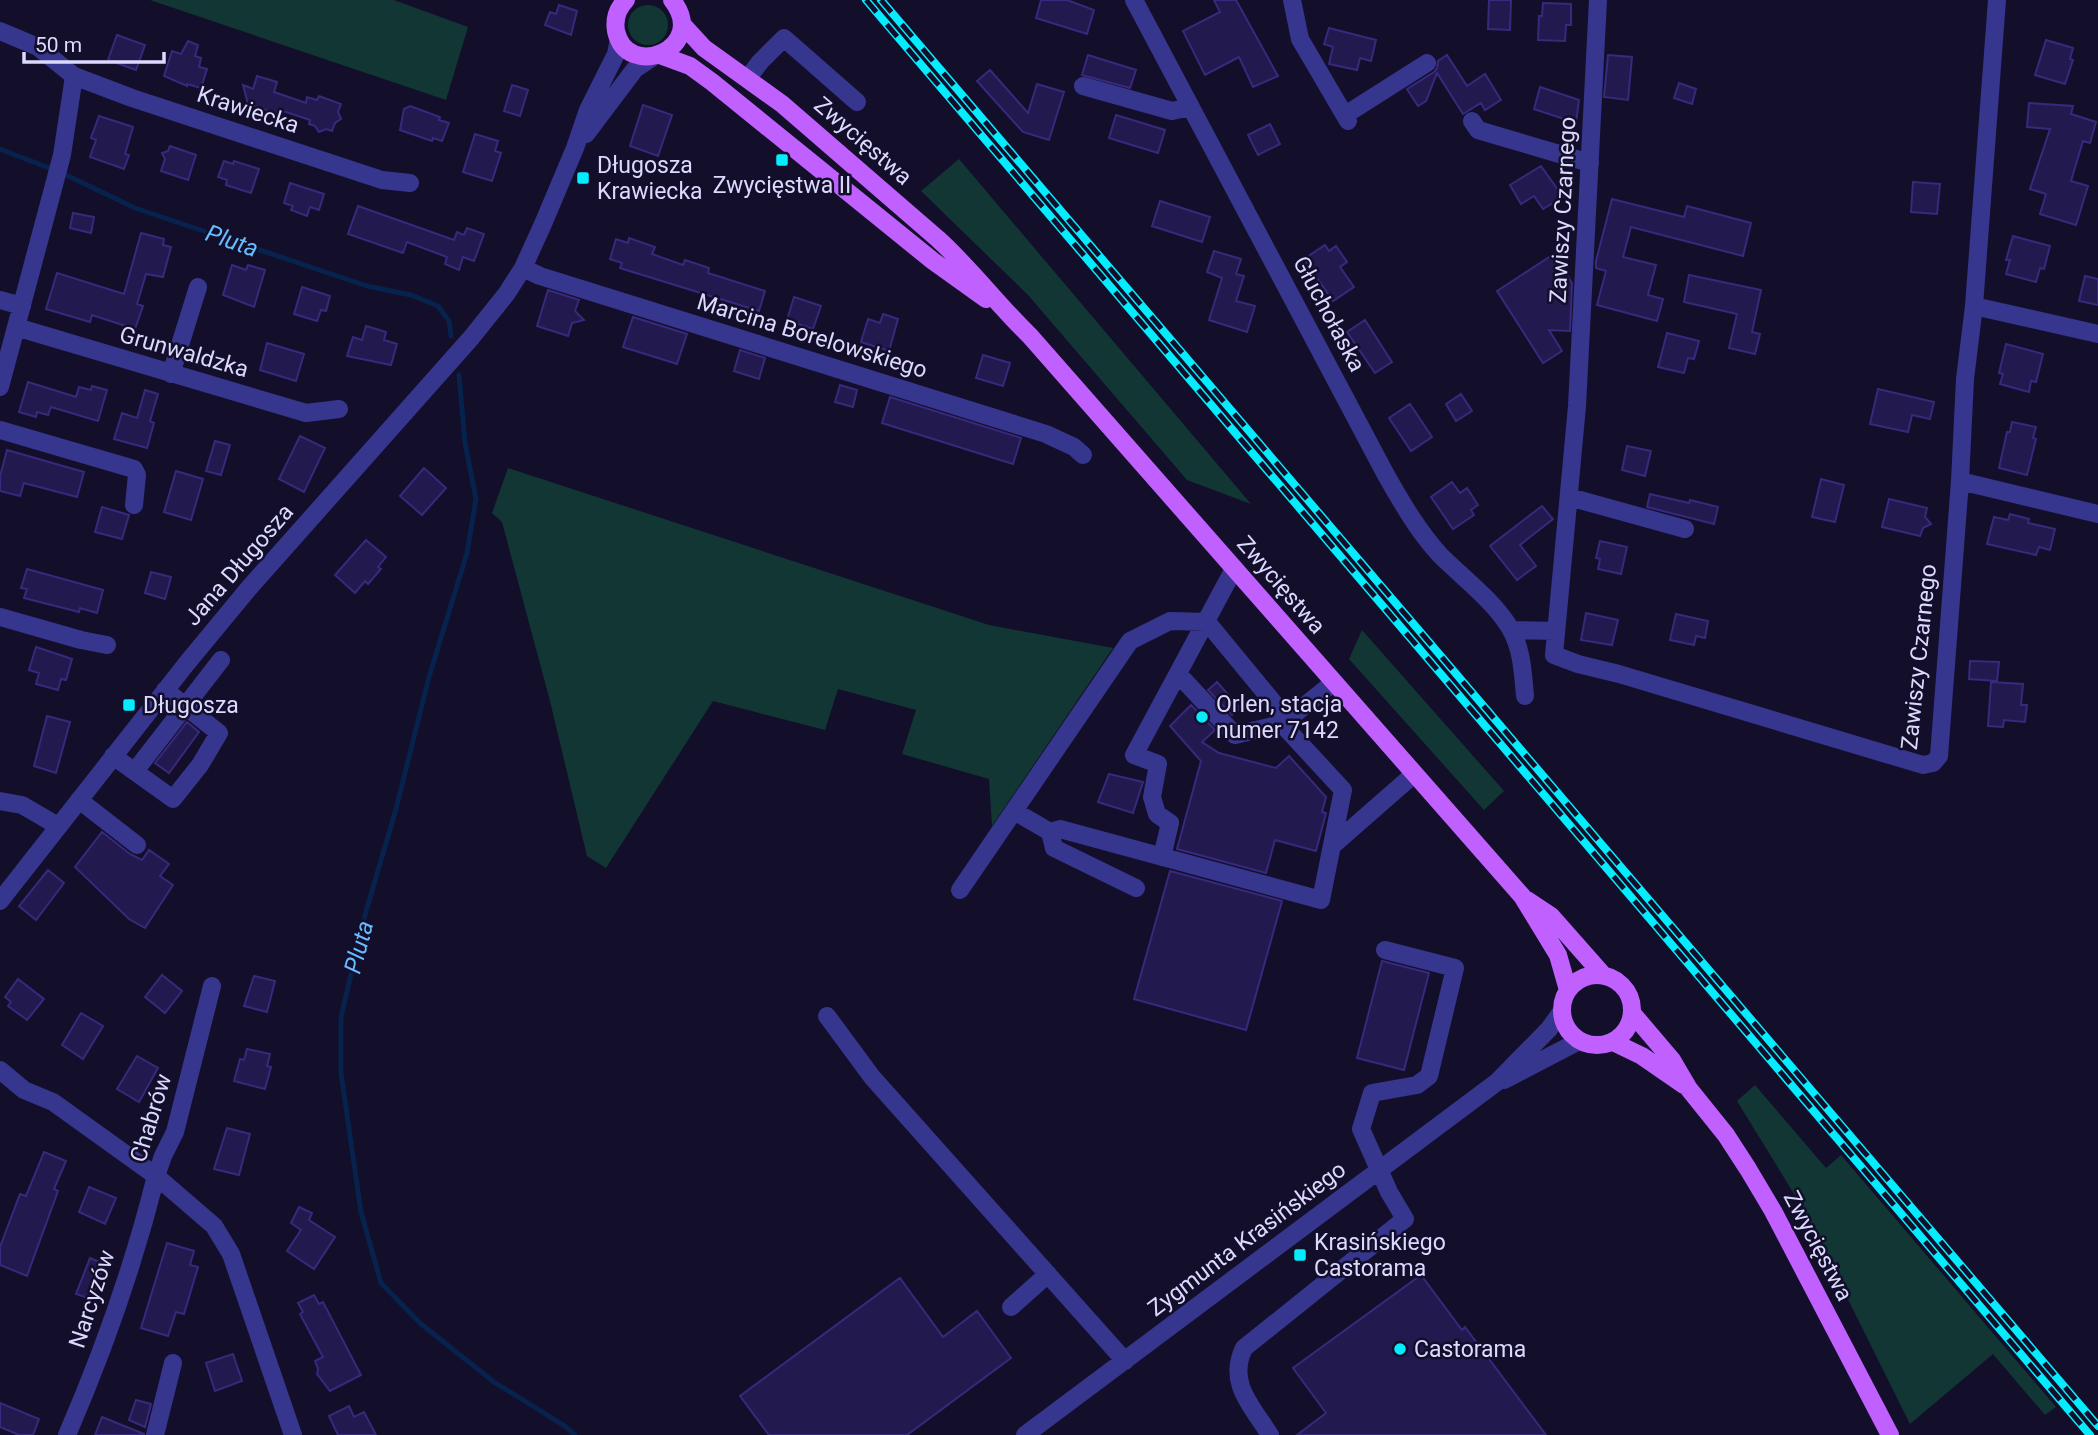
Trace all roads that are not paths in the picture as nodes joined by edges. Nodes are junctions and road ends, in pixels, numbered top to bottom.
1 (672, 0) edge
2 (1134, 0) edge
3 (1292, 0) edge
4 (1598, 0) edge
5 (1997, 0) edge
6 (618, 5) edge
7 (682, 24) junction
8 (0, 32) edge
9 (619, 39) junction
10 (656, 56) junction
11 (1427, 63) dead end
12 (74, 76) junction
13 (748, 78) junction
14 (1083, 86) dead end
15 (857, 102) dead end
16 (1191, 107) junction
17 (1472, 121) dead end
18 (575, 148) junction
19 (1590, 163) junction
20 (410, 183) dead end
21 (523, 268) junction
22 (198, 287) dead end
23 (0, 300) edge
24 (22, 306) junction
25 (1974, 306) junction
26 (1001, 308) junction
27 (16, 327) junction
28 (2098, 334) edge
29 (171, 374) junction
30 (0, 387) edge
31 (339, 409) dead end
32 (0, 429) edge
33 (1083, 455) dead end
34 (1960, 481) junction
35 (1569, 497) junction
36 (134, 505) dead end
37 (2098, 514) edge
38 (1685, 529) dead end
39 (1234, 569) junction
40 (0, 618) edge
41 (1207, 622) junction
42 (1511, 630) junction
43 (1556, 631) junction
44 (107, 645) dead end
45 (220, 660) dead end
46 (1179, 675) junction
47 (1333, 683) junction
48 (165, 690) junction
49 (1525, 696) dead end
50 (186, 706) junction
51 (1282, 724) junction
52 (113, 755) junction
53 (135, 771) junction
54 (1413, 775) junction
55 (79, 800) junction
56 (0, 801) edge
57 (1014, 811) junction
58 (58, 826) junction
59 (1050, 832) junction
60 (137, 845) dead end
61 (1332, 846) junction
62 (1162, 857) junction
63 (1136, 888) dead end
64 (960, 890) dead end
65 (1522, 896) junction
66 (0, 901) edge
67 (1385, 950) dead end
68 (1604, 976) junction
69 (212, 986) dead end
70 (1569, 990) junction
71 (1562, 1011) junction
72 (1632, 1013) junction
73 (827, 1016) dead end
74 (1579, 1041) junction
75 (1612, 1042) junction
76 (0, 1070) edge
77 (1497, 1083) junction
78 (1689, 1088) junction
79 (1380, 1171) junction
80 (156, 1176) junction
81 (1048, 1274) junction
82 (1011, 1307) dead end
83 (1125, 1361) junction
84 (173, 1363) dead end
85 (67, 1435) edge
86 (155, 1435) edge
87 (293, 1435) edge
88 (1025, 1435) edge
89 (1270, 1435) edge
90 (1891, 1435) edge

1 - 7 main road
2 - 16 street, Głuchołaska
3 - 11 street
4 - 19 street, Zawiszy Czarnego
5 - 25 street, Zawiszy Czarnego
6 - 9 main road
7 - 10 main road
7 - 13 main road, Zwycięstwa
8 - 12 street, Krawiecka
9 - 10 main road, Zwycięstwa
9 - 18 street
10 - 18 street
10 - 26 main road, Zwycięstwa
12 - 20 street, Krawiecka
12 - 24 street
13 - 15 street
13 - 26 main road, Zwycięstwa
14 - 16 street
16 - 42 street, Głuchołaska
17 - 19 street
18 - 21 street
19 - 35 street, Zawiszy Czarnego
21 - 33 street, Marcina Borelowskiego
21 - 48 street, Jana Długosza
22 - 29 street
23 - 24 street
24 - 27 street
25 - 28 street
25 - 34 street, Zawiszy Czarnego
26 - 39 main road, Zwycięstwa
27 - 29 street, Grunwaldzka
27 - 30 street
29 - 31 street, Grunwaldzka
32 - 36 street
34 - 37 street
34 - 43 street, Zawiszy Czarnego
35 - 38 street
35 - 43 street, Zawiszy Czarnego
39 - 41 street
39 - 47 main road, Zwycięstwa
40 - 44 street
41 - 46 street
41 - 51 street
41 - 57 street
42 - 43 street
42 - 49 street
45 - 50 street
46 - 51 street
46 - 62 street
47 - 51 street
47 - 54 main road, Zwycięstwa
48 - 50 street
48 - 52 street, Jana Długosza
50 - 53 street
50 - 53 street
51 - 61 street
52 - 53 street
52 - 55 street, Jana Długosza
54 - 61 street
54 - 65 main road, Zwycięstwa
55 - 58 street, Jana Długosza
55 - 60 street
56 - 58 street
57 - 59 street
57 - 64 street
58 - 66 street, Jana Długosza
59 - 62 street
59 - 63 street
61 - 62 street
65 - 68 main road, Zwycięstwa
65 - 70 main road, Zwycięstwa
67 - 79 street
68 - 70 main road
68 - 72 main road
69 - 80 street, Chabrów
70 - 71 main road
71 - 74 main road
71 - 77 street, Zygmunta Krasińskiego
72 - 75 main road
72 - 78 main road, Zwycięstwa
73 - 81 street
74 - 75 main road
74 - 77 street, Zygmunta Krasińskiego
75 - 78 main road, Zwycięstwa
76 - 80 street
77 - 79 street, Zygmunta Krasińskiego
78 - 90 main road, Zwycięstwa
79 - 83 street, Zygmunta Krasińskiego
79 - 89 street
80 - 85 street, Narcyzów
80 - 87 street, Chabrów
81 - 82 street
81 - 83 street
83 - 88 street, Zygmunta Krasińskiego
84 - 86 street

